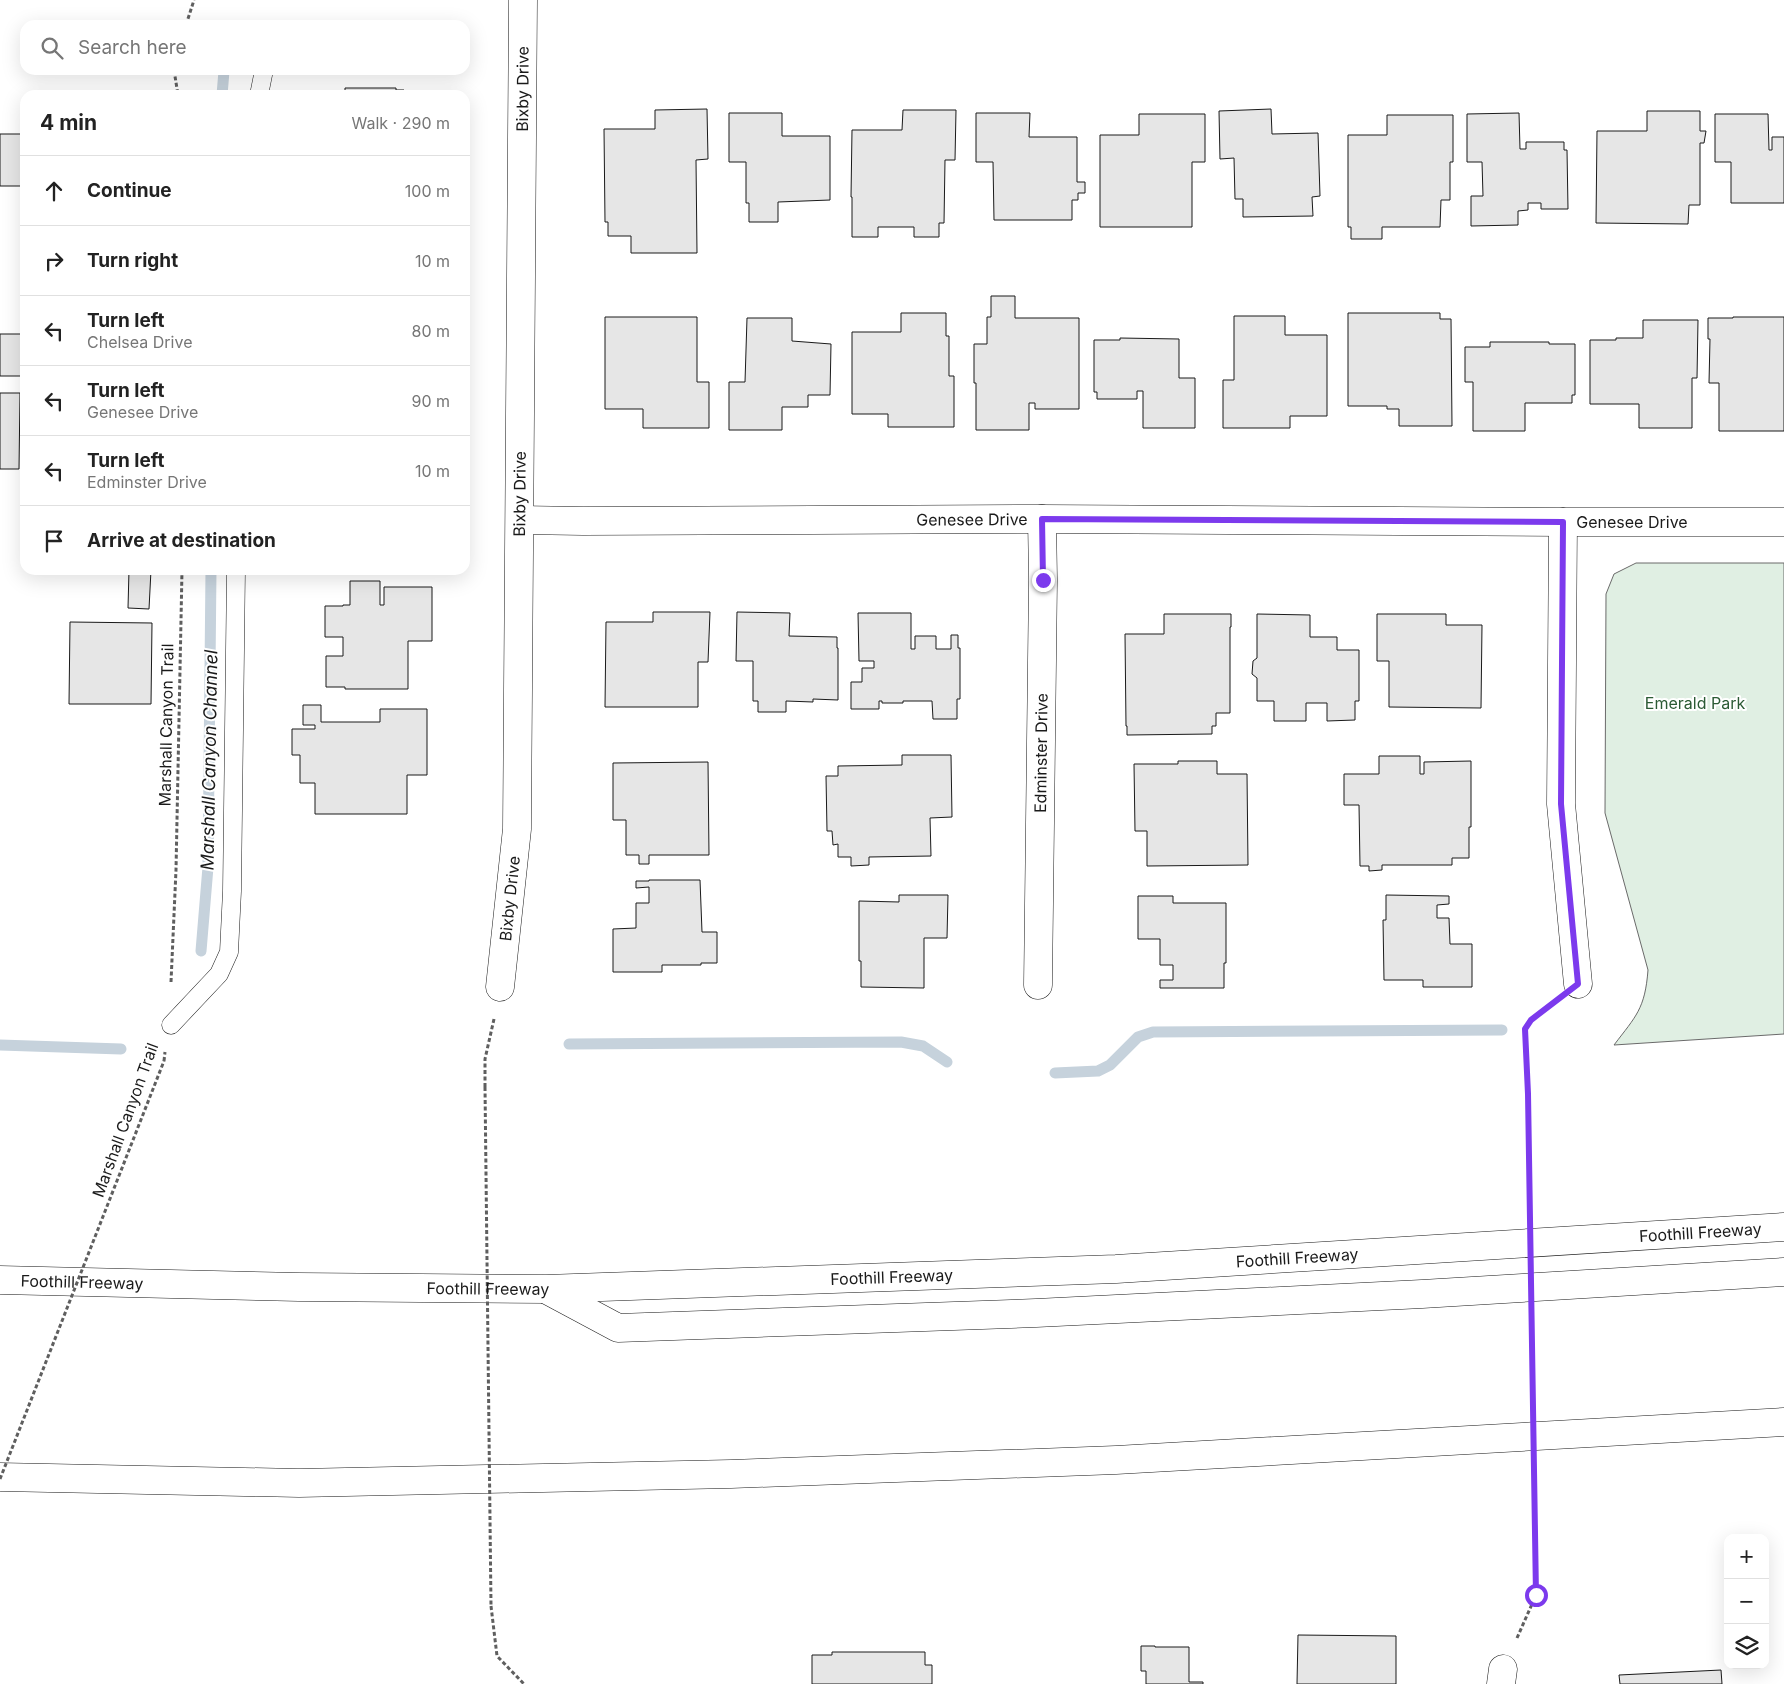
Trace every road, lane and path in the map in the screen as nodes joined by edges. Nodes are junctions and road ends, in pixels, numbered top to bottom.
1 (194, 0) edge
2 (523, 0) edge
3 (188, 20) edge
4 (175, 75) edge
5 (263, 75) edge
6 (177, 90) edge
7 (260, 90) edge
8 (1042, 519) junction
9 (520, 520) junction
10 (1563, 522) junction
11 (1784, 522) edge
12 (182, 575) edge
13 (236, 575) edge
14 (1578, 984) joint
15 (1038, 985) dead end
16 (500, 987) joint
17 (171, 1025) junction
18 (1784, 1228) edge
19 (1784, 1272) edge
20 (0, 1280) edge
21 (546, 1289) junction
22 (1784, 1422) edge
23 (0, 1478) edge
24 (1502, 1676) edge
25 (524, 1684) edge

1 - 3 path
2 - 9 main road, Bixby Drive
4 - 6 path
5 - 7 lane
8 - 9 main road, Genesee Drive
8 - 10 main road, Genesee Drive
8 - 15 main road, Edminster Drive
9 - 16 main road, Bixby Drive
10 - 11 main road, Genesee Drive
10 - 14 main road
12 - 17 path, Marshall Canyon Trail
13 - 17 lane
14 - 24 path, bridge
16 - 25 path, bridge
17 - 23 path, Marshall Canyon Trail, bridge
18 - 21 main road, Foothill Freeway
19 - 21 main road
20 - 21 main road, Foothill Freeway
22 - 23 main road

